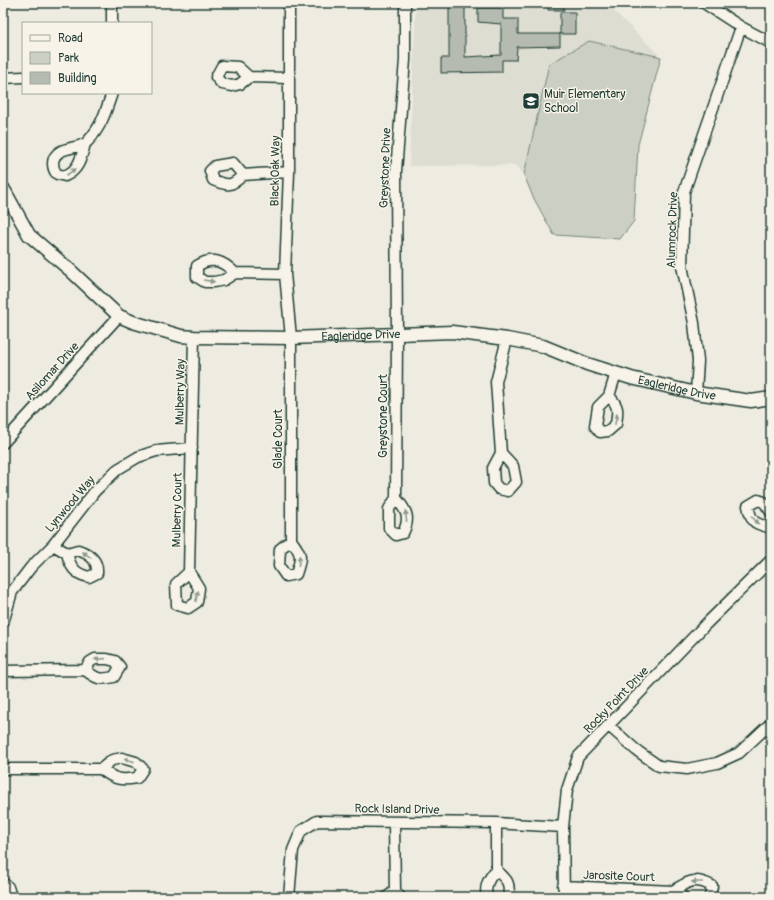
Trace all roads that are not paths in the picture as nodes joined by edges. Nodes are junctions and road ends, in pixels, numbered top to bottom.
1 (112, 3) edge
2 (289, 3) edge
3 (405, 3) edge
4 (704, 3) edge
5 (112, 22) edge
6 (741, 27) junction
7 (771, 43) edge
8 (22, 77) edge
9 (249, 77) dead end
10 (3, 78) edge
11 (288, 78) junction
12 (112, 94) edge
13 (84, 144) dead end
14 (289, 172) junction
15 (242, 174) dead end
16 (3, 188) edge
17 (234, 273) dead end
18 (285, 274) junction
19 (119, 316) junction
20 (397, 334) junction
21 (194, 337) junction
22 (291, 338) junction
23 (507, 339) junction
24 (616, 373) junction
25 (696, 393) junction
26 (609, 396) dead end
27 (771, 398) edge
28 (3, 443) edge
29 (192, 448) junction
30 (501, 453) dead end
31 (396, 498) dead end
32 (771, 512) edge
33 (771, 527) edge
34 (290, 540) dead end
35 (53, 544) junction
36 (67, 553) dead end
37 (771, 560) edge
38 (189, 572) dead end
39 (3, 623) edge
40 (85, 670) dead end
41 (3, 671) edge
42 (609, 726) junction
43 (769, 730) edge
44 (3, 769) edge
45 (101, 769) dead end
46 (394, 822) junction
47 (496, 823) junction
48 (563, 827) junction
49 (496, 870) junction
50 (3, 883) edge
51 (563, 886) junction
52 (673, 891) junction
53 (394, 895) edge
54 (11, 897) edge
55 (289, 897) edge
56 (487, 897) edge
57 (508, 897) edge
58 (564, 897) edge
59 (683, 897) edge
60 (710, 897) edge

1 - 5 street
2 - 11 street, Black Oak Way
3 - 20 street, Greystone Drive
4 - 6 street
6 - 7 street
6 - 25 street, Alumrock Drive
8 - 10 street
9 - 11 street
11 - 14 street, Black Oak Way
12 - 13 street
14 - 15 street
14 - 18 street, Black Oak Way
16 - 19 street, Eagleridge Drive
17 - 18 street
18 - 22 street, Black Oak Way
19 - 21 street, Eagleridge Drive
19 - 28 street, Asilomar Drive
20 - 22 street, Eagleridge Drive
20 - 23 street, Eagleridge Drive
20 - 31 street, Greystone Court
21 - 22 street, Eagleridge Drive
21 - 29 street, Mulberry Way
22 - 34 street, Glade Court
23 - 24 street, Eagleridge Drive
23 - 30 street
24 - 25 street, Eagleridge Drive
24 - 26 street
25 - 27 street, Eagleridge Drive
29 - 35 street, Lynwood Way
29 - 38 street, Mulberry Court
32 -> 33 street
35 - 36 street
35 - 39 street, Lynwood Way
37 - 42 street, Rocky Point Drive
40 - 41 street
42 - 43 street
42 - 48 street, Rocky Point Drive
44 - 45 street
46 - 47 street, Rock Island Drive
46 - 53 street
46 - 55 street, Rock Island Drive
47 - 48 street, Rock Island Drive
47 - 49 street
48 - 51 street, Rocky Point Drive
49 - 56 street
49 - 57 street
50 - 54 street
51 - 52 street, Jarosite Court
51 - 58 street, Rocky Point Drive
52 - 59 street, Jarosite Court
60 -> 52 street

